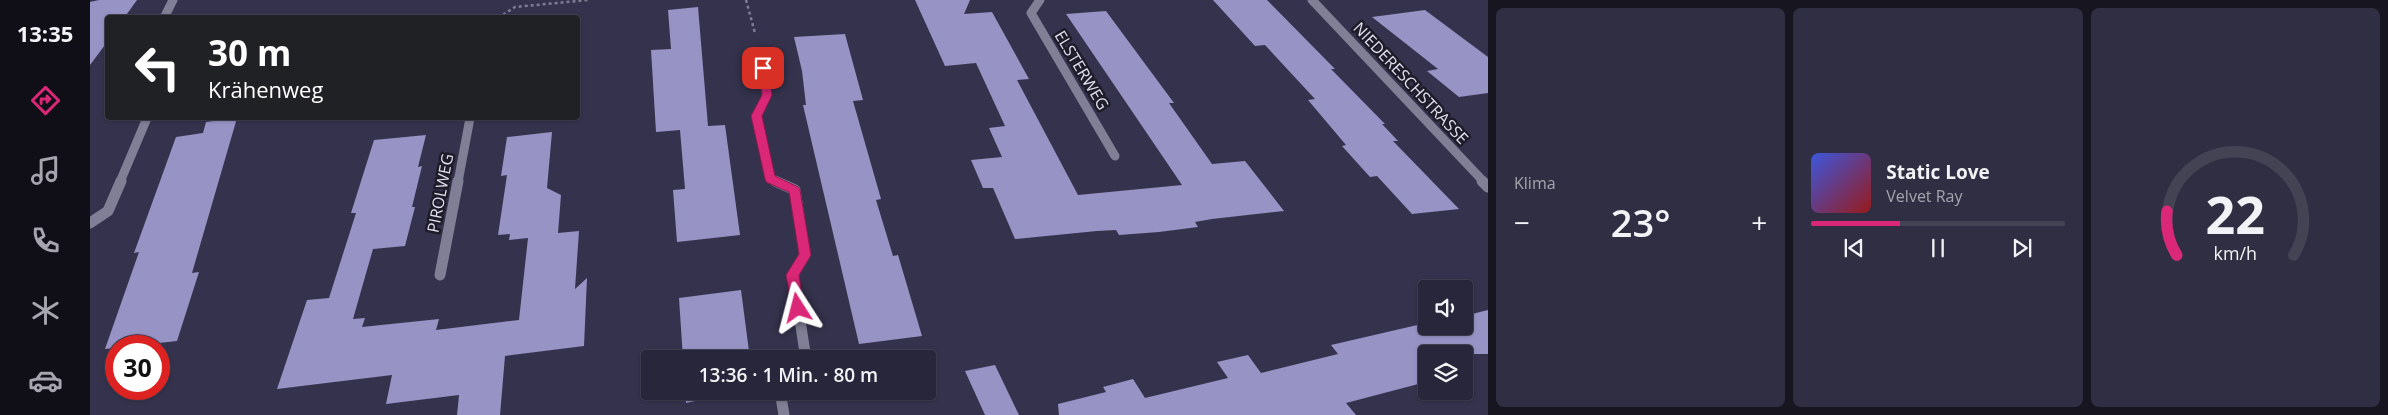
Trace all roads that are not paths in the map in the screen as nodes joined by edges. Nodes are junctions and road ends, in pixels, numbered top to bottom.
1 (173, 0) edge
2 (1040, 0) edge
3 (1312, 0) edge
4 (166, 15) edge
5 (760, 54) road end
6 (146, 120) edge
7 (470, 120) edge
8 (1115, 156) dead end
9 (1488, 187) edge
10 (90, 223) edge
11 (440, 275) dead end
12 (804, 350) edge
13 (782, 400) edge
14 (784, 415) edge

1 - 4 street
2 - 8 street, ELSTERWEG
3 - 9 street, NIEDERESCHSTRASSE
5 - 12 street
6 - 10 street
7 - 11 street, PIROLWEG
13 - 14 street

